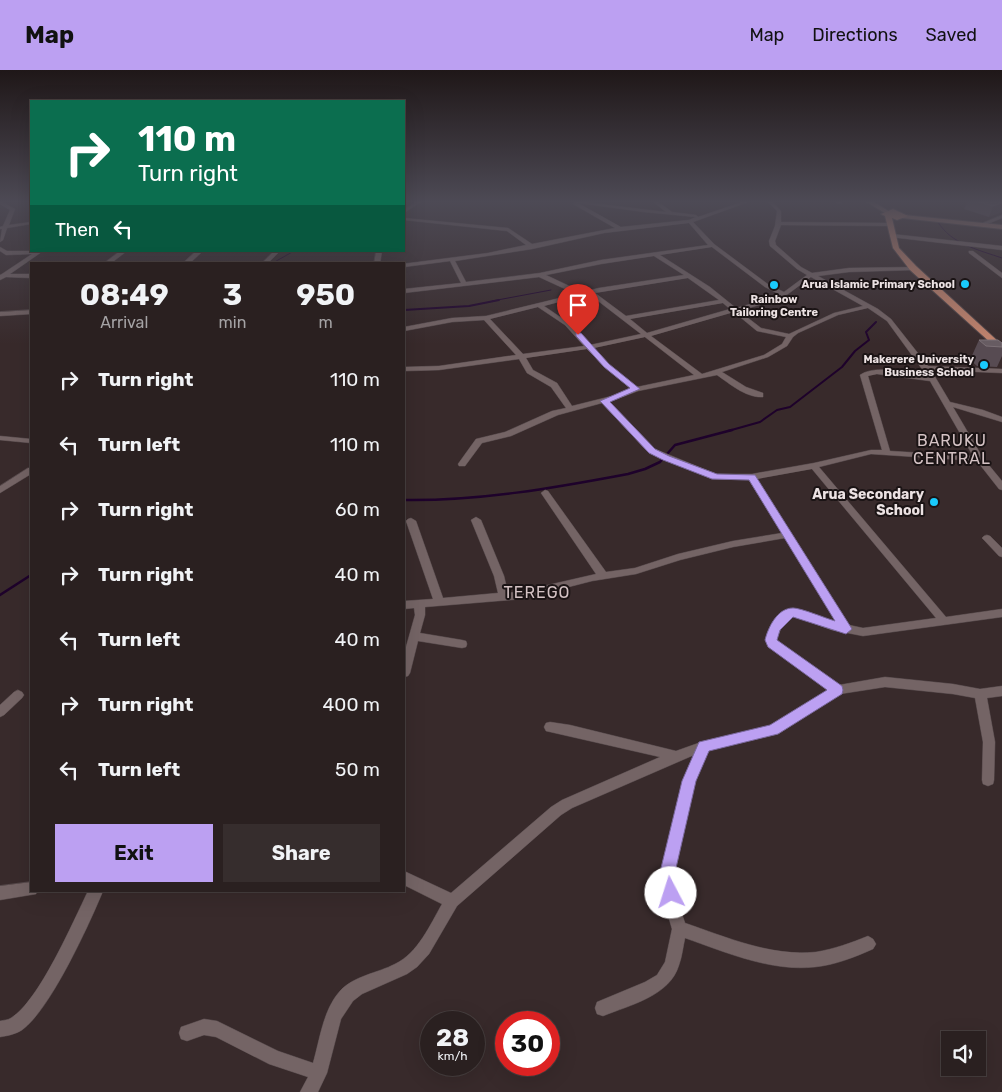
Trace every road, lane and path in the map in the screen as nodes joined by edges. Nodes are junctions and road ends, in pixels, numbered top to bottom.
1 (0, 249) edge
2 (522, 249) edge
3 (689, 249) edge
4 (717, 249) edge
5 (776, 249) edge
6 (897, 249) edge
7 (39, 252) edge
8 (123, 252) edge
9 (199, 252) edge
10 (276, 252) edge
11 (971, 252) dead end
12 (655, 254) junction
13 (452, 260) junction
14 (109, 262) edge
15 (187, 262) edge
16 (266, 262) edge
17 (405, 265) edge
18 (913, 268) junction
19 (540, 275) junction
20 (810, 275) junction
21 (2, 276) edge
22 (30, 276) edge
23 (689, 276) junction
24 (1002, 276) edge
25 (464, 283) junction
26 (405, 291) edge
27 (590, 292) junction
28 (581, 294) junction
29 (784, 294) junction
30 (725, 301) junction
31 (539, 305) junction
32 (869, 306) junction
33 (737, 310) junction
34 (30, 312) edge
35 (0, 314) edge
36 (486, 318) junction
37 (626, 318) junction
38 (405, 329) edge
39 (647, 335) junction
40 (790, 336) junction
41 (589, 347) junction
42 (1002, 350) edge
43 (521, 356) junction
44 (926, 368) junction
45 (405, 369) edge
46 (1002, 370) edge
47 (717, 372) junction
48 (701, 377) junction
49 (932, 379) junction
50 (636, 389) junction
51 (760, 395) dead end
52 (604, 401) junction
53 (948, 404) junction
54 (570, 409) junction
55 (1002, 420) edge
56 (0, 438) edge
57 (30, 442) edge
58 (887, 453) junction
59 (979, 459) junction
60 (462, 464) dead end
61 (814, 466) junction
62 (30, 471) edge
63 (752, 477) junction
64 (1002, 487) edge
65 (0, 490) edge
66 (545, 493) dead end
67 (476, 520) dead end
68 (411, 522) dead end
69 (787, 535) junction
70 (987, 538) dead end
71 (1002, 554) edge
72 (603, 576) junction
73 (504, 597) junction
74 (439, 602) junction
75 (419, 603) junction
76 (405, 605) edge
77 (1002, 613) edge
78 (944, 621) junction
79 (846, 629) junction
80 (414, 636) junction
81 (462, 644) dead end
82 (405, 669) edge
83 (837, 690) junction
84 (1002, 691) edge
85 (980, 694) junction
86 (18, 695) dead end
87 (0, 712) edge
88 (550, 727) dead end
89 (704, 746) junction
90 (676, 756) junction
91 (988, 780) dead end
92 (405, 878) edge
93 (30, 889) edge
94 (95, 892) edge
95 (0, 893) edge
96 (452, 901) junction
97 (678, 929) junction
98 (868, 944) dead end
99 (603, 1008) dead end
100 (0, 1030) edge
101 (187, 1033) dead end
102 (319, 1073) junction
103 (308, 1092) edge

1 - 7 street
2 - 13 street
3 - 12 street
4 - 29 street
5 - 20 street
6 - 18 main road
7 - 21 street
8 - 14 street
9 - 15 street
10 - 16 street
11 - 24 street
12 - 19 street
12 - 23 street
13 - 17 street
13 - 25 street
18 - 20 street
18 - 42 main road
19 - 25 street
19 - 28 street
20 - 29 street
20 - 32 street
21 - 22 street
23 - 27 street
23 - 30 street
25 - 26 street
27 - 28 street
27 - 37 street
28 - 31 street
29 - 33 street
30 - 33 street
30 - 37 street
31 - 36 street
31 - 41 street
32 - 40 street
32 - 44 street
33 - 39 street
33 - 40 street
34 - 35 street
36 - 38 street
36 - 43 street
37 - 39 street
39 - 41 street
39 - 48 street
40 - 47 street
41 - 43 street
41 - 50 street
43 - 45 street
43 - 54 street
44 - 46 street
44 - 49 street
47 - 48 street
47 - 51 street
48 - 50 street
49 - 53 street
49 - 58 street
50 - 52 street
52 - 54 street
52 - 63 street
53 - 55 street
53 - 59 street
54 - 60 street
56 - 57 street
58 - 59 street
58 - 61 street
59 - 64 street
61 - 63 street
61 - 78 street
62 - 65 street
63 - 69 street
66 - 72 street
67 - 73 street
68 - 74 street
69 - 72 street
69 - 79 street
70 - 71 street
72 - 73 street
73 - 74 street
74 - 75 street
75 - 76 street
75 - 80 street
77 - 78 street
78 - 79 street
79 - 83 street
80 - 81 street
80 - 82 street
83 - 85 street
83 - 89 street
84 - 85 street
85 - 91 street
86 - 87 street
88 - 90 street
89 - 90 street
89 - 97 street
90 - 96 street
92 - 96 street
93 - 95 street
94 - 100 street
96 - 102 street
97 - 98 street
97 - 99 street
101 - 102 street
102 - 103 street

